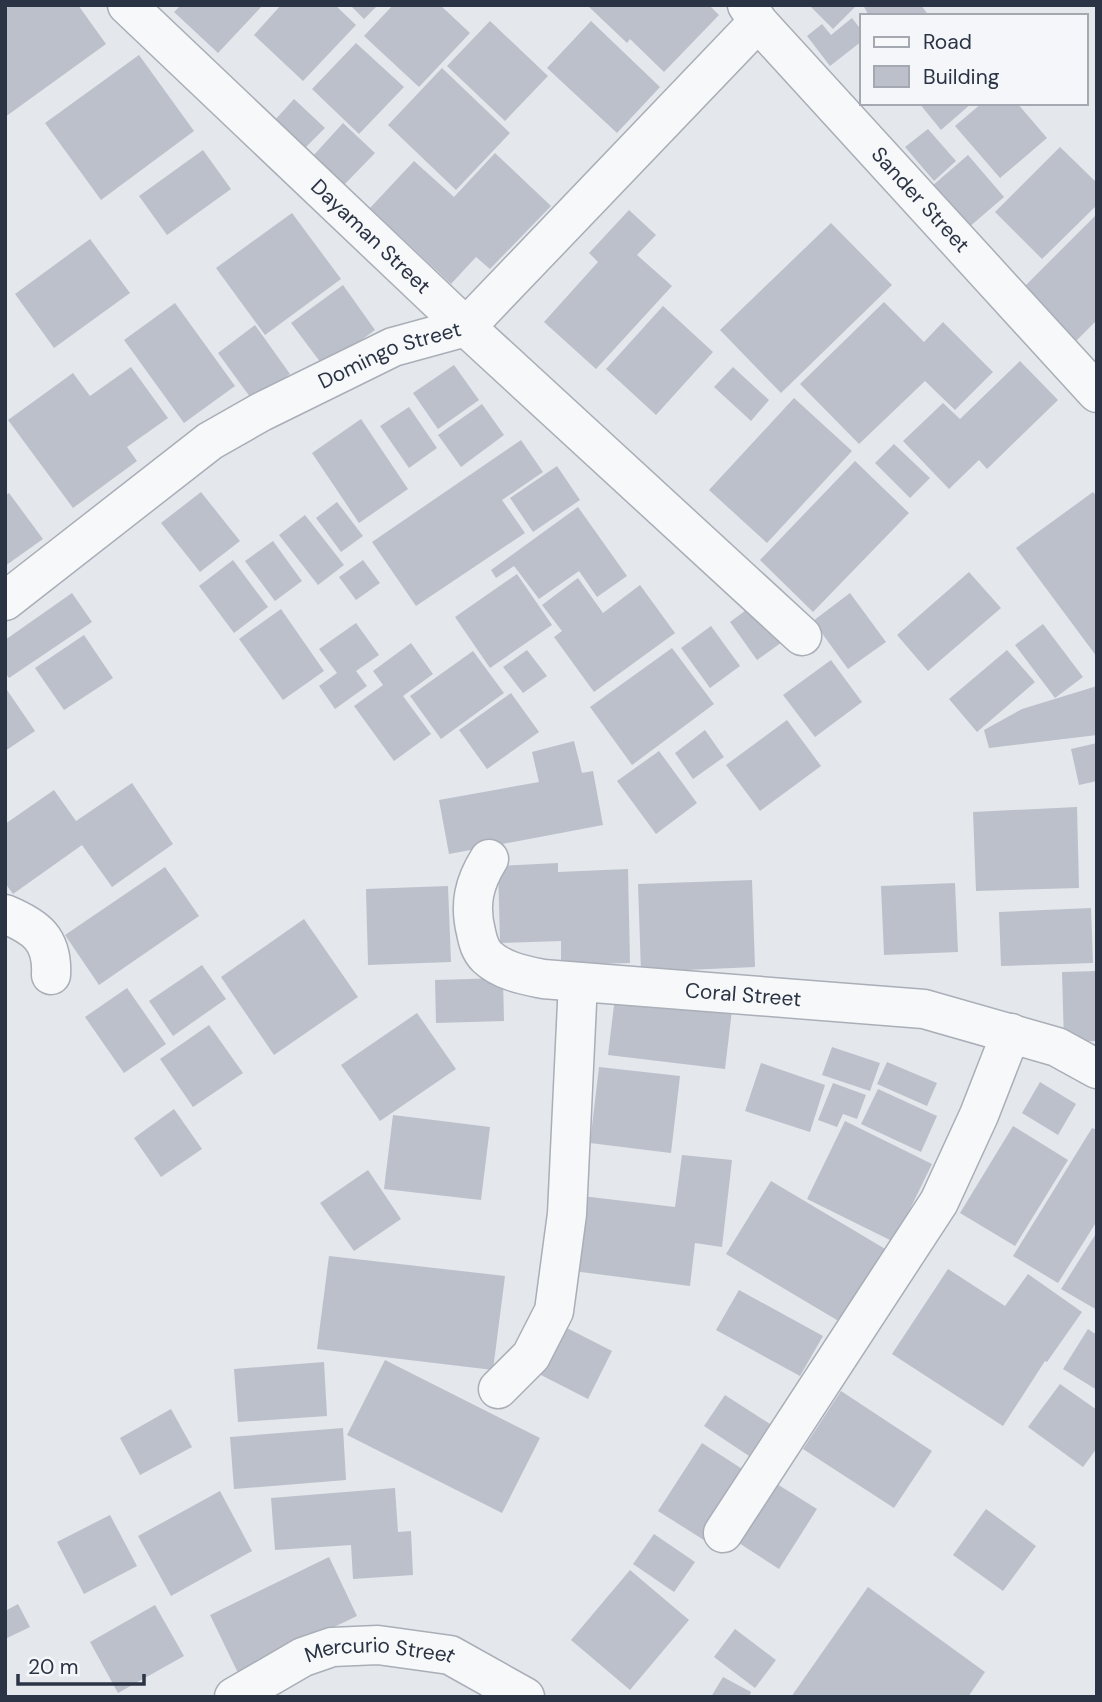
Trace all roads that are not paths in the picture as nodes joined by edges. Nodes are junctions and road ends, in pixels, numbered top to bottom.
1 (127, 5) edge
2 (753, 14) edge
3 (466, 327) junction
4 (1097, 393) edge
5 (5, 601) edge
6 (802, 636) dead end
7 (489, 859) dead end
8 (5, 914) edge
9 (51, 975) dead end
10 (578, 982) junction
11 (1011, 1033) junction
12 (1097, 1069) edge
13 (498, 1389) dead end
14 (723, 1534) dead end
15 (234, 1697) edge
16 (525, 1697) edge

1 - 3 street, Dayaman Street
2 - 3 street, Domingo Street
2 - 4 street, Sander Street
3 - 5 street, Domingo Street
3 - 6 street, Dayaman Street
7 - 10 street, Coral Street
8 - 9 street
10 - 11 street, Coral Street
10 - 13 street
11 - 12 street, Coral Street
11 - 14 street
15 - 16 street, Mercurio Street

